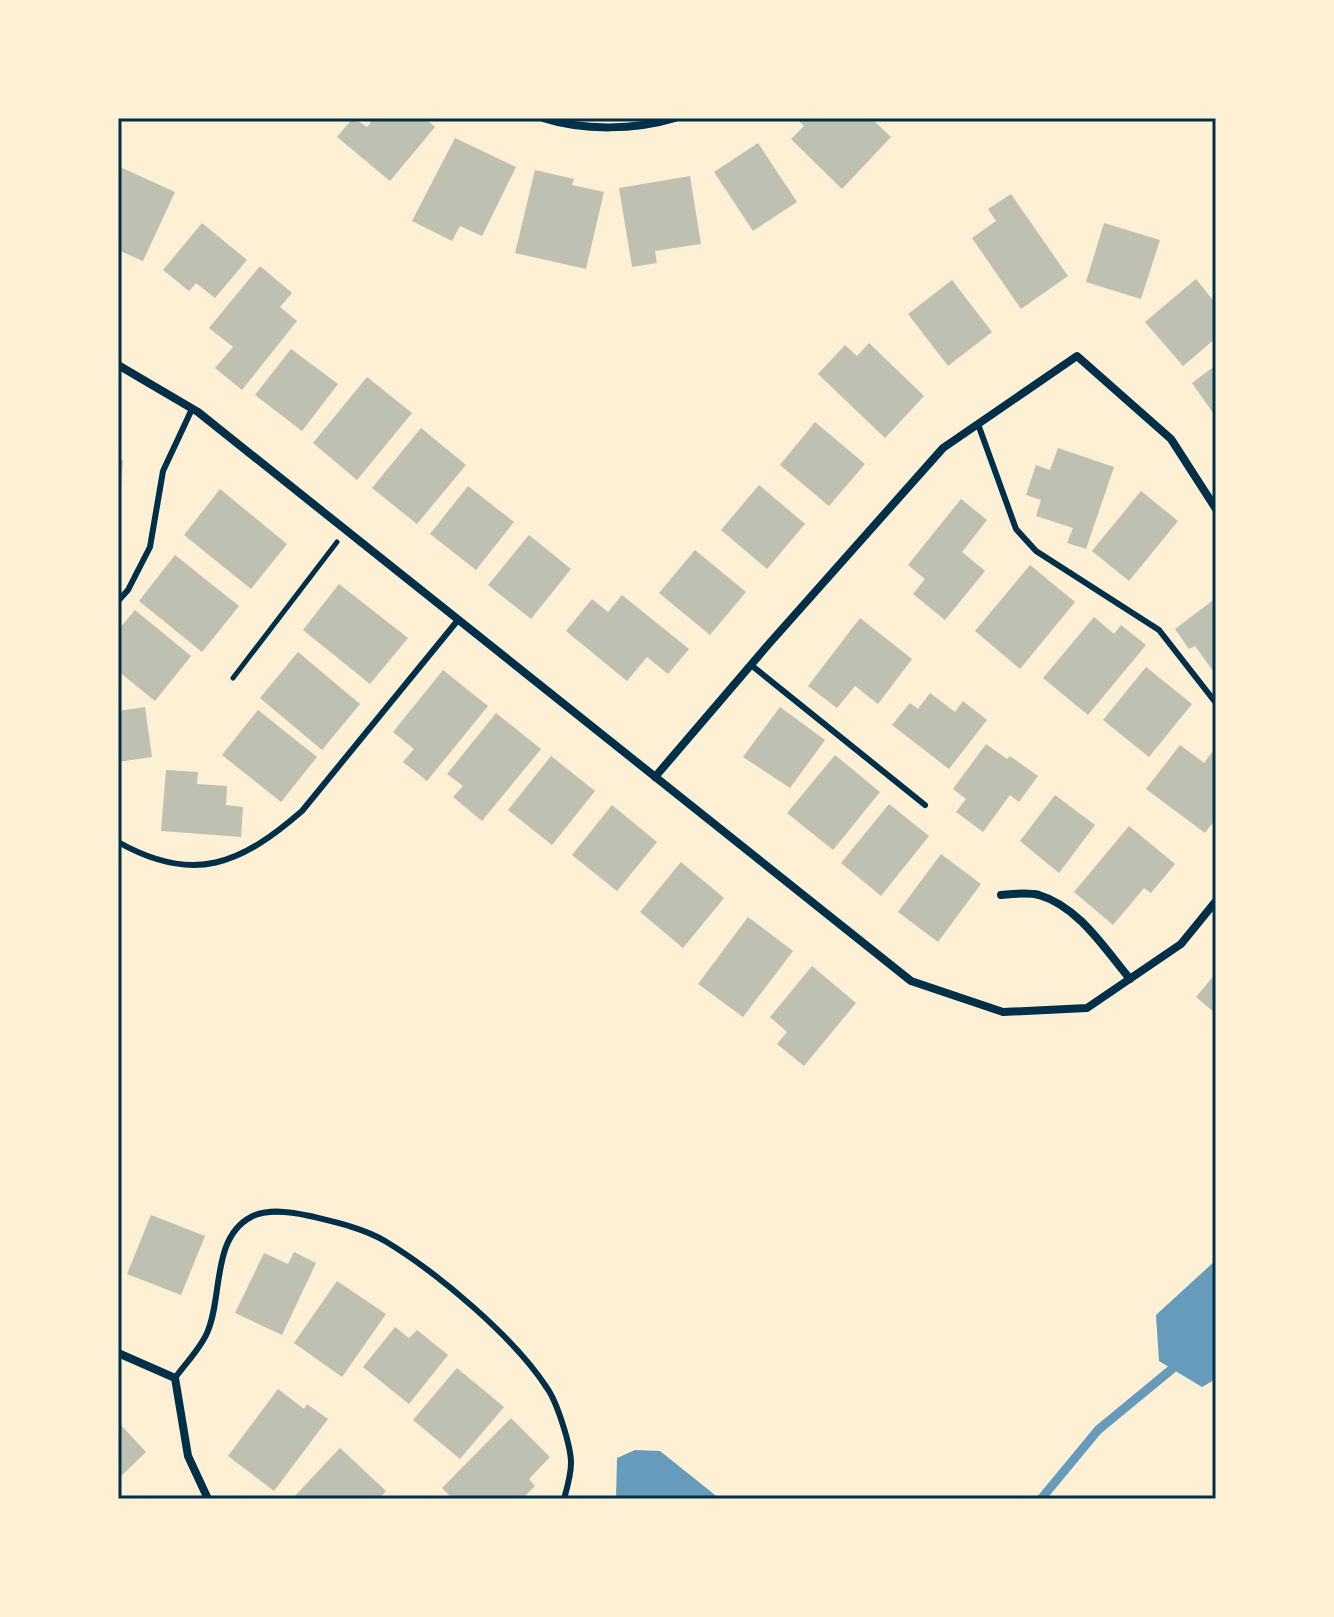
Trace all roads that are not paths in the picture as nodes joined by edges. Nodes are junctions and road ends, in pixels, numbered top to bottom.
1 (543, 118) edge
2 (675, 118) edge
3 (118, 365) edge
4 (192, 409) junction
5 (978, 424) junction
6 (1216, 509) edge
7 (118, 601) edge
8 (458, 620) junction
9 (751, 665) junction
10 (1216, 703) edge
11 (655, 777) junction
12 (925, 805) dead end
13 (118, 842) edge
14 (1001, 895) dead end
15 (1216, 901) edge
16 (1130, 979) junction
17 (118, 1353) edge
18 (175, 1378) junction
19 (208, 1499) edge
20 (564, 1499) edge

1 - 2 street
3 - 4 street
4 - 7 lane
4 - 8 street
5 - 6 street
5 - 9 street
5 - 10 lane
8 - 11 street
8 - 13 lane
9 - 11 street
9 - 12 lane
11 - 16 street
14 - 16 street
15 - 16 street
17 - 18 street
18 - 19 street
18 - 20 lane

